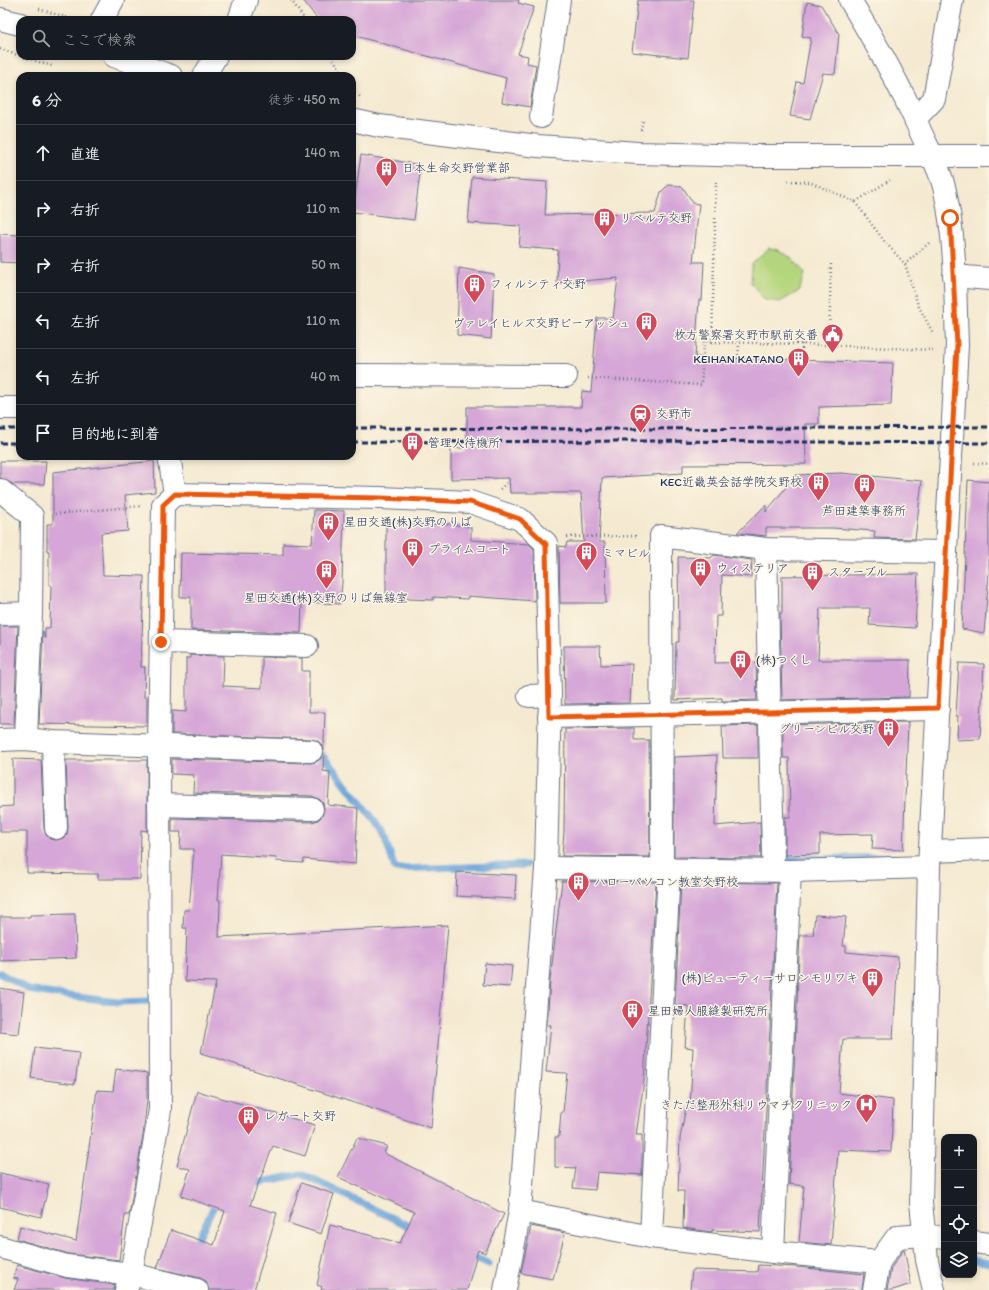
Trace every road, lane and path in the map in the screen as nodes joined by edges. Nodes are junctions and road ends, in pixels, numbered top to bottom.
1 (113, 0) edge
2 (246, 0) edge
3 (291, 0) edge
4 (559, 0) edge
5 (850, 0) edge
6 (952, 0) edge
7 (37, 9) dead end
8 (61, 16) edge
9 (104, 16) edge
10 (240, 16) edge
11 (302, 16) edge
12 (0, 19) edge
13 (16, 23) edge
14 (0, 49) edge
15 (16, 55) edge
16 (33, 60) edge
17 (125, 60) edge
18 (214, 60) edge
19 (334, 60) edge
20 (52, 66) dead end
21 (160, 72) edge
22 (206, 72) edge
23 (342, 72) edge
24 (541, 117) dead end
25 (915, 118) junction
26 (356, 121) edge
27 (643, 121) dead end
28 (641, 130) dead end
29 (933, 156) junction
30 (989, 156) edge
31 (893, 178) dead end
32 (782, 181) dead end
33 (716, 182) dead end
34 (856, 202) junction
35 (934, 239) dead end
36 (831, 264) dead end
37 (905, 264) junction
38 (954, 276) junction
39 (989, 279) edge
40 (934, 336) dead end
41 (712, 342) junction
42 (935, 343) dead end
43 (739, 344) junction
44 (802, 344) junction
45 (829, 345) junction
46 (738, 359) dead end
47 (802, 361) dead end
48 (356, 375) edge
49 (575, 377) joint
50 (0, 408) edge
51 (16, 408) edge
52 (169, 460) edge
53 (0, 490) edge
54 (169, 500) junction
55 (32, 516) junction
56 (661, 536) junction
57 (563, 537) dead end
58 (766, 549) junction
59 (946, 552) junction
60 (31, 613) junction
61 (0, 614) edge
62 (161, 642) junction
63 (306, 646) dead end
64 (938, 708) junction
65 (770, 712) junction
66 (662, 714) junction
67 (549, 717) junction
68 (26, 739) junction
69 (0, 740) edge
70 (53, 742) junction
71 (159, 746) junction
72 (311, 750) dead end
73 (159, 805) junction
74 (312, 808) dead end
75 (56, 828) dead end
76 (989, 849) edge
77 (773, 856) dead end
78 (930, 859) junction
79 (666, 862) junction
80 (546, 868) junction
81 (790, 871) junction
82 (520, 1212) junction
83 (651, 1237) junction
84 (934, 1237) edge
85 (977, 1242) edge
86 (989, 1244) edge
87 (1, 1250) edge
88 (773, 1252) junction
89 (879, 1262) junction
90 (128, 1282) edge
91 (197, 1290) edge
92 (505, 1290) edge
93 (874, 1290) edge
94 (934, 1290) edge

1 - 9 street
2 - 10 street
3 - 11 path
4 - 24 street
5 - 25 street
6 - 25 street
7 - 8 path
12 - 13 street
14 - 15 path
16 - 20 path
17 - 21 street
18 - 22 street
19 - 23 path
25 - 29 street
26 - 29 street
27 - 28 path
29 - 30 street
29 - 38 street
31 - 34 path
32 - 34 path
33 - 41 path
34 - 37 path
35 - 37 path
36 - 45 path
37 - 40 path
38 - 39 street
38 - 59 street
41 - 43 path
41 - 49 path
42 - 45 path
43 - 44 path
43 - 46 path
44 - 45 path
44 - 47 path
48 - 49 street
50 - 51 street
52 - 54 street
53 - 55 street
54 - 55 path
54 - 62 street
54 - 67 street
55 - 60 street
56 - 57 path
56 - 58 street
56 - 66 street
58 - 59 street
58 - 65 street
59 - 64 street
60 - 61 street
60 - 68 street
62 - 63 street
62 - 71 street
64 - 65 street
64 - 78 street
65 - 66 street
65 - 77 street
66 - 67 street
66 - 79 street
67 - 80 street
68 - 69 street
68 - 70 street
70 - 71 street
70 - 75 street
71 - 72 street
71 - 73 street
73 - 74 street
73 - 90 street
76 - 78 street
78 - 81 street
78 - 84 street
79 - 80 street
79 - 81 street
79 - 83 street
80 - 82 street
81 - 88 street
82 - 83 street
82 - 92 street
83 - 88 street
84 - 89 street
84 - 94 street
85 - 86 street
87 - 90 street
88 - 89 street
89 - 93 street
90 - 91 street

